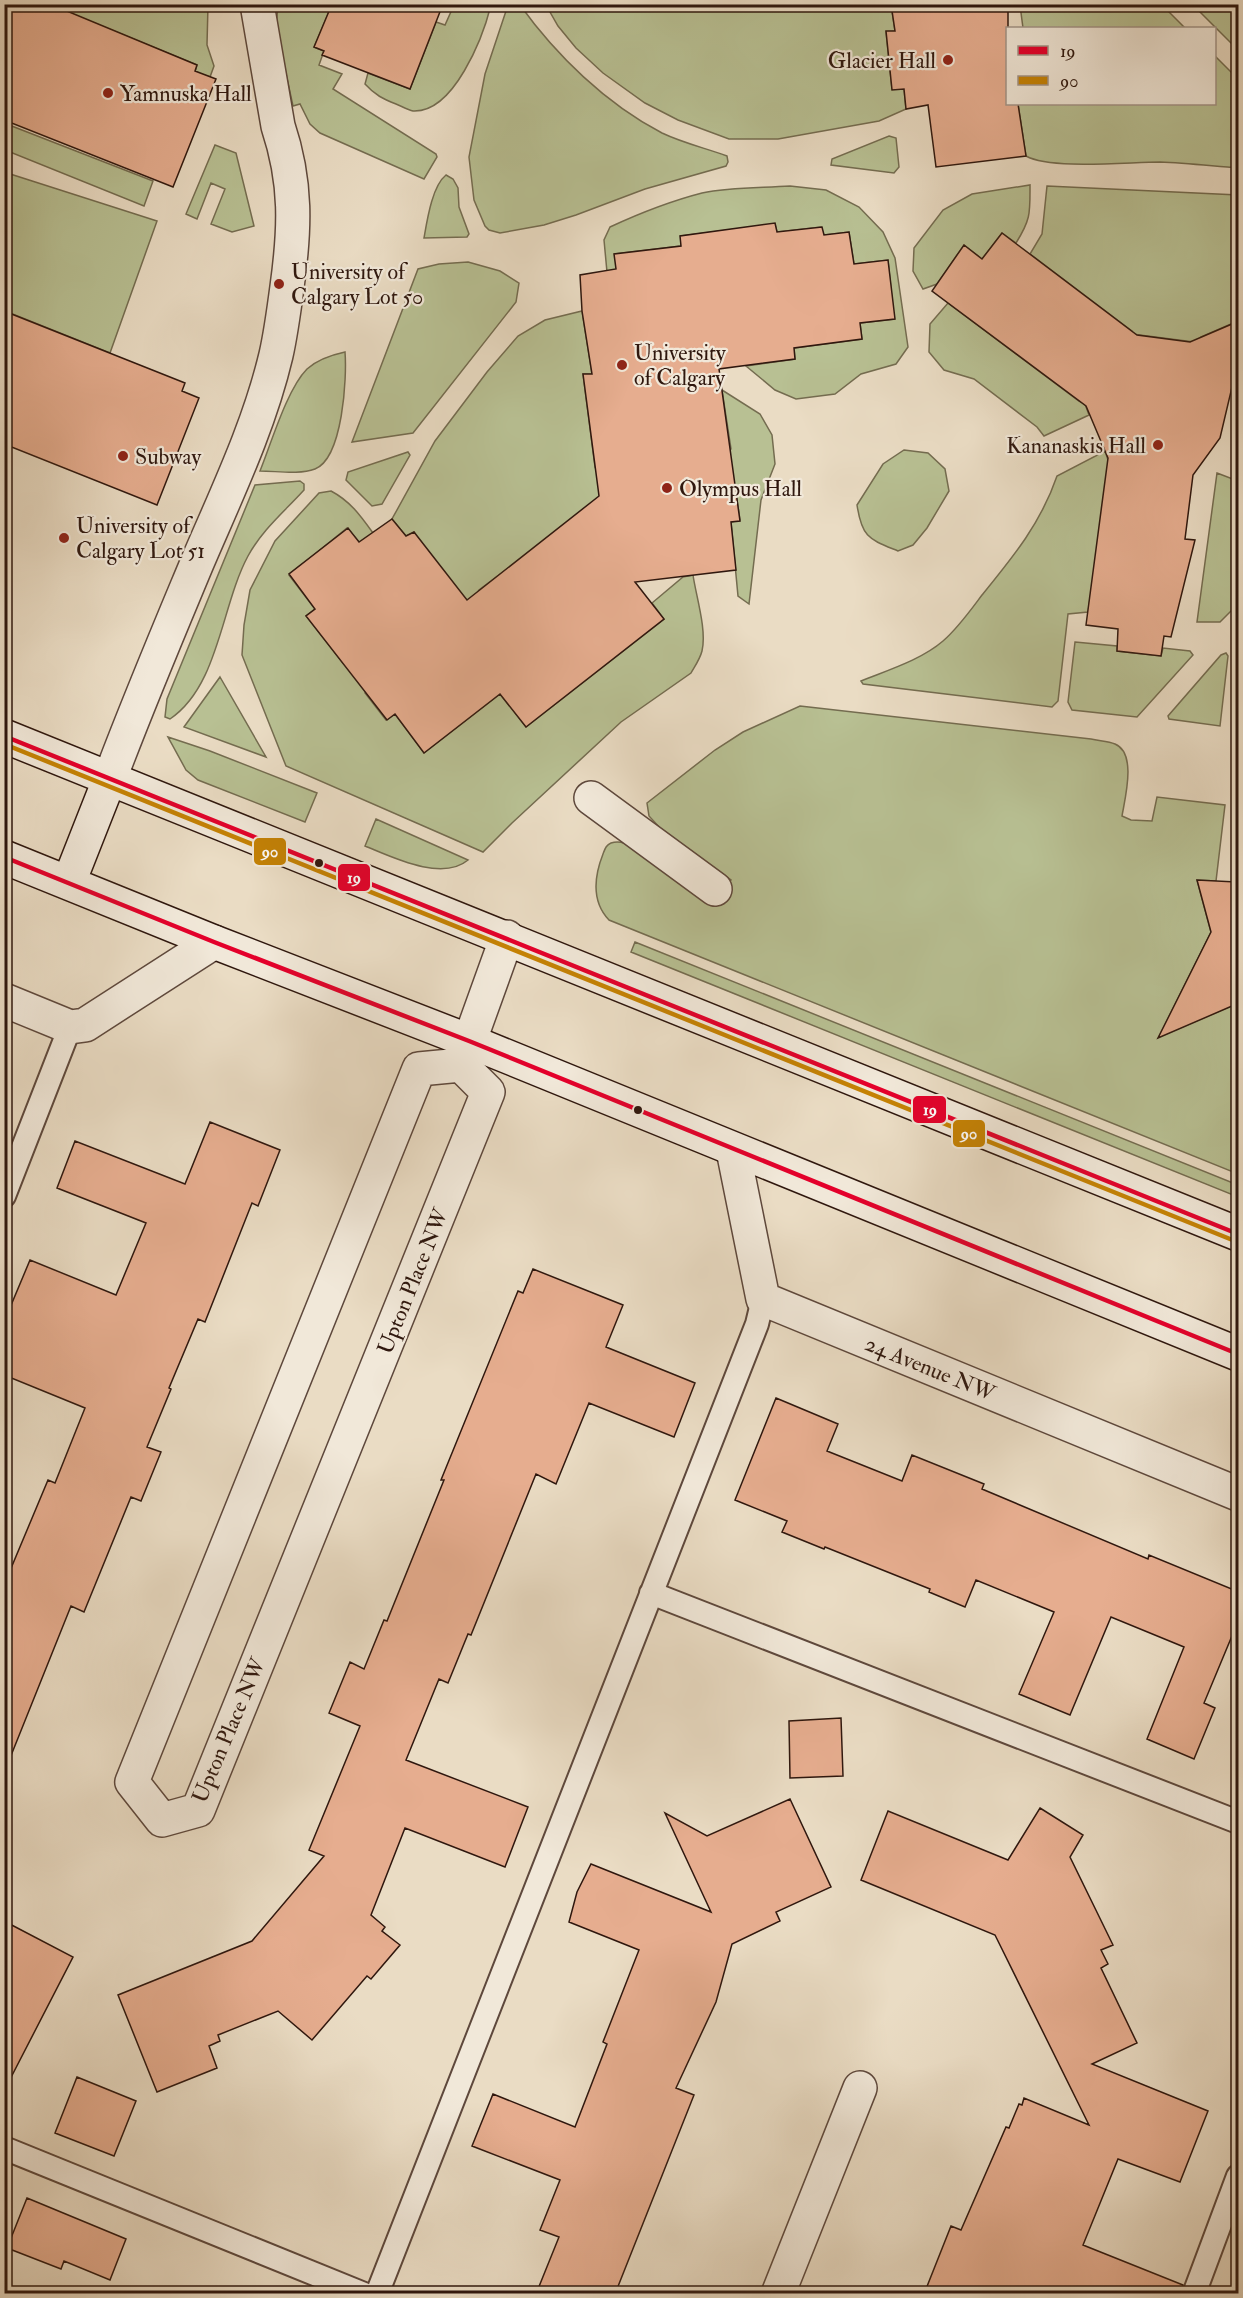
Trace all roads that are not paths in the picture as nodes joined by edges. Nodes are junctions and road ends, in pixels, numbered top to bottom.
1 (257, 4) edge
2 (4, 736) edge
3 (110, 778) junction
4 (591, 798) dead end
5 (4, 856) edge
6 (69, 882) junction
7 (715, 890) dead end
8 (507, 937) junction
9 (214, 942) junction
10 (4, 1000) edge
11 (70, 1027) junction
12 (465, 1053) junction
13 (732, 1150) junction
14 (4, 1196) edge
15 (1239, 1234) edge
16 (762, 1299) junction
17 (1239, 1354) edge
18 (1239, 1494) edge
19 (651, 1593) junction
20 (1239, 1822) edge
21 (860, 2088) dead end
22 (4, 2148) edge
23 (1239, 2176) edge
24 (364, 2294) edge
25 (376, 2294) edge
26 (778, 2294) edge
27 (1194, 2294) edge

1 - 3 street
2 - 3 street
3 - 6 street
3 - 8 street
4 - 7 street
5 - 6 street
6 - 9 street
8 - 12 street
8 - 15 street
9 - 11 street
9 - 12 street
10 - 11 street
11 - 14 lane
12 - 12 street, Upton Place NW
12 - 13 street
13 - 16 street
13 - 17 street
16 - 18 street, 24 Avenue NW
16 - 19 lane
19 - 20 lane
19 - 25 lane
21 - 26 street
22 - 24 lane
23 - 27 lane

